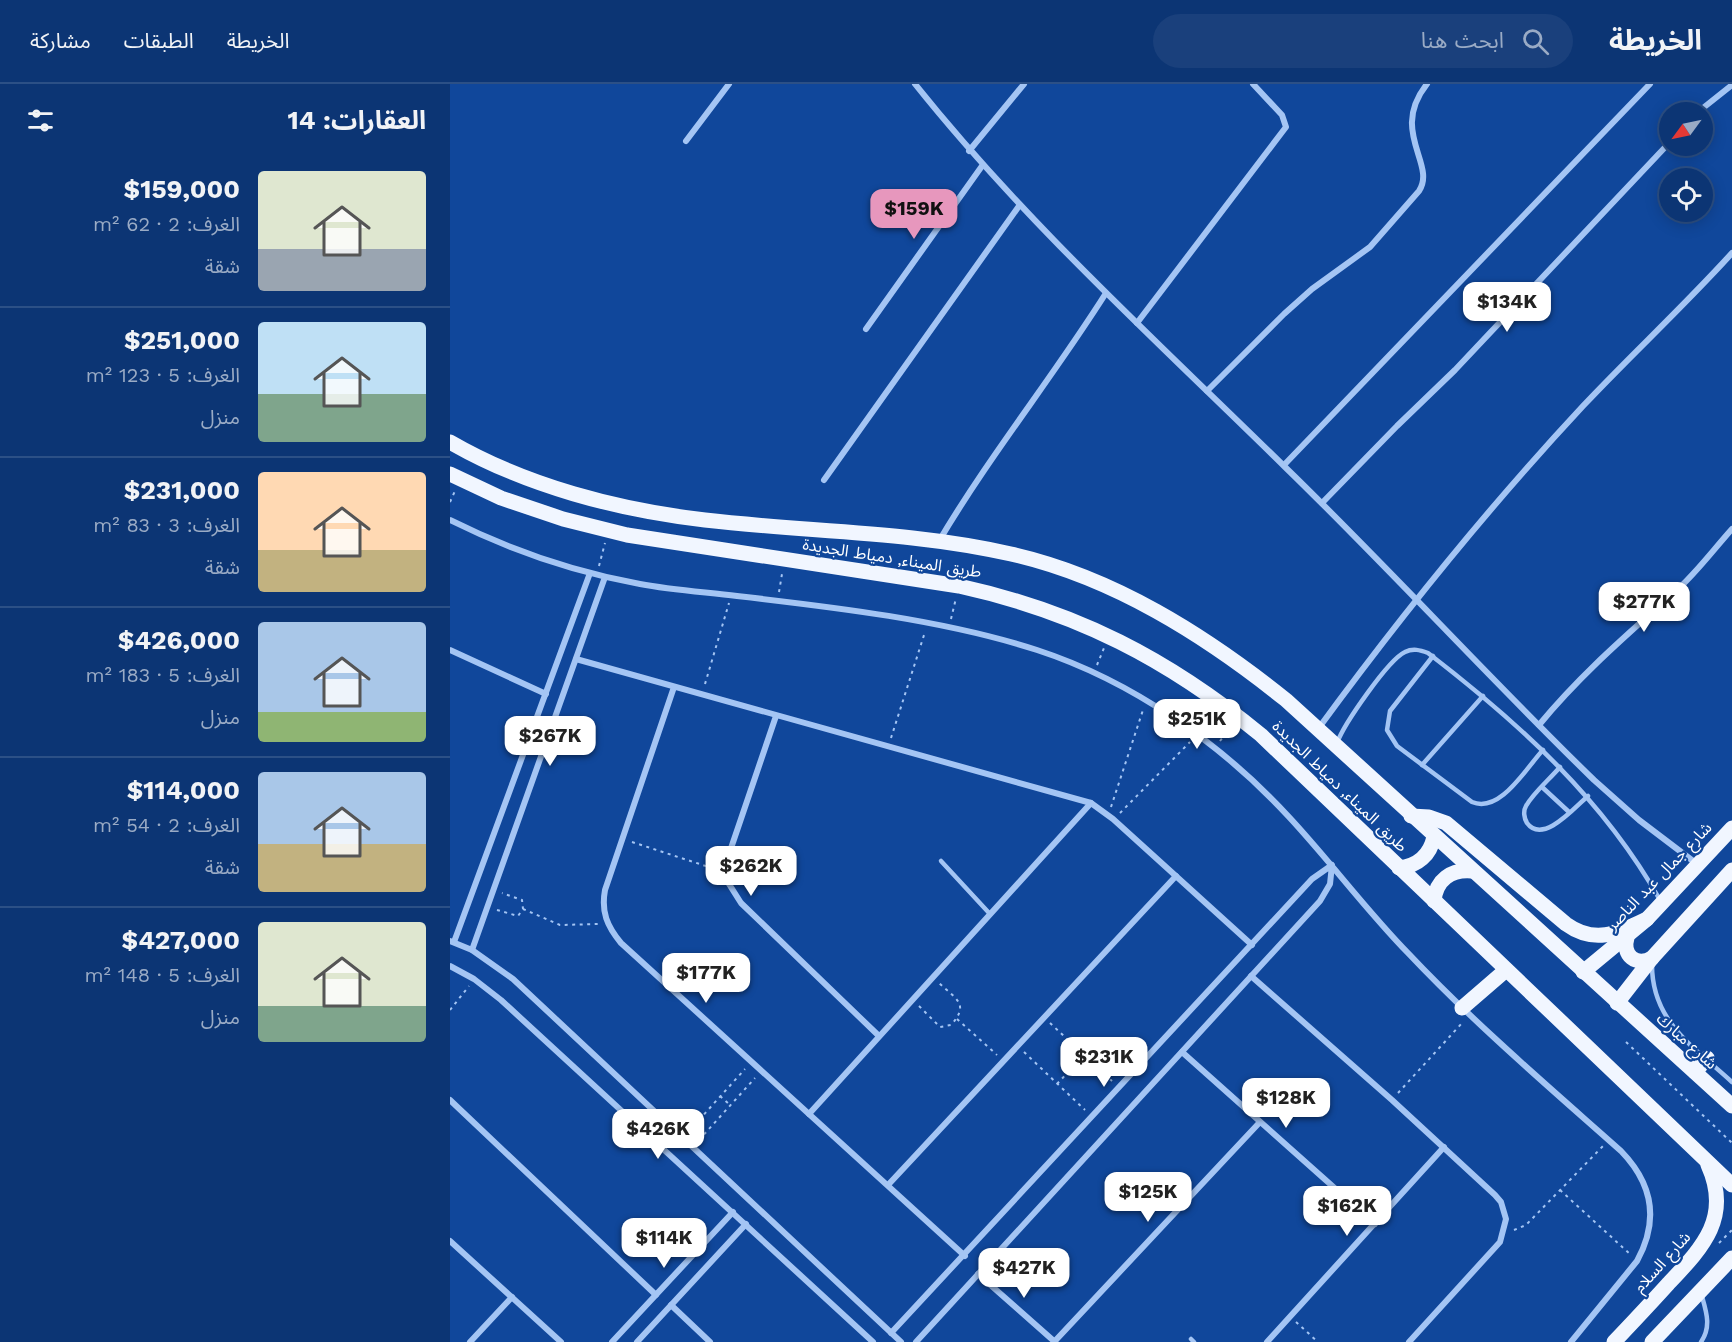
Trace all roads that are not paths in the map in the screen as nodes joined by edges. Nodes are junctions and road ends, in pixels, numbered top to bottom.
1 (729, 84) edge
2 (915, 84) edge
3 (1024, 84) edge
4 (1252, 84) edge
5 (1427, 84) edge
6 (1650, 84) edge
7 (1732, 85) edge
8 (1711, 102) edge
9 (686, 141) dead end
10 (969, 151) junction
11 (1659, 154) edge
12 (982, 166) junction
13 (1019, 206) junction
14 (1732, 253) edge
15 (1106, 293) junction
16 (1137, 323) junction
17 (866, 328) dead end
18 (1207, 391) junction
19 (450, 442) edge
20 (1284, 465) junction
21 (450, 474) edge
22 (824, 480) dead end
23 (1322, 503) junction
24 (450, 520) edge
25 (1732, 529) edge
26 (938, 541) junction
27 (594, 574) junction
28 (605, 577) junction
29 (1417, 598) junction
30 (450, 650) edge
31 (1433, 657) junction
32 (576, 659) junction
33 (674, 687) junction
34 (546, 694) junction
35 (1483, 696) junction
36 (776, 716) junction
37 (1539, 724) junction
38 (1318, 729) junction
39 (1336, 746) junction
40 (1543, 750) junction
41 (1422, 765) junction
42 (1560, 767) junction
43 (1542, 788) junction
44 (1588, 796) junction
45 (1091, 803) junction
46 (1569, 812) junction
47 (1411, 816) junction
48 (1732, 828) edge
49 (1434, 837) junction
50 (941, 861) dead end
51 (1698, 864) junction
52 (1332, 866) junction
53 (1399, 868) junction
54 (1732, 870) edge
55 (1472, 871) junction
56 (1176, 876) junction
57 (1434, 901) junction
58 (1662, 903) junction
59 (990, 914) junction
60 (1647, 919) junction
61 (1627, 938) junction
62 (452, 941) edge
63 (1252, 945) junction
64 (472, 950) junction
65 (1652, 958) junction
66 (450, 966) edge
67 (1506, 970) junction
68 (1583, 972) junction
69 (1251, 976) junction
70 (1617, 1003) junction
71 (1466, 1011) junction
72 (879, 1036) junction
73 (1182, 1052) junction
74 (1707, 1058) junction
75 (1695, 1072) junction
76 (1732, 1082) edge
77 (450, 1100) edge
78 (1732, 1106) edge
79 (809, 1114) junction
80 (1260, 1122) junction
81 (1444, 1147) junction
82 (1707, 1162) junction
83 (888, 1185) junction
84 (1732, 1185) edge
85 (733, 1212) junction
86 (746, 1224) junction
87 (1374, 1224) junction
88 (450, 1241) edge
89 (965, 1256) junction
90 (1732, 1258) edge
91 (978, 1275) junction
92 (1701, 1290) junction
93 (656, 1295) junction
94 (512, 1297) junction
95 (671, 1305) junction
96 (891, 1333) junction
97 (470, 1342) edge
98 (561, 1342) edge
99 (612, 1342) edge
100 (637, 1342) edge
101 (710, 1342) edge
102 (873, 1342) edge
103 (901, 1342) edge
104 (916, 1342) edge
105 (1055, 1342) edge
106 (1267, 1342) edge
107 (1409, 1342) edge
108 (1571, 1342) edge
109 (1614, 1342) edge
110 (1652, 1342) edge
111 (1701, 1342) edge

1 - 9 street
2 - 10 street
3 - 10 street
4 - 16 street
5 - 18 street
6 - 20 street
7 - 8 street
10 - 12 street
11 - 23 street
12 - 13 street
12 - 17 street
13 - 15 street
13 - 22 street
14 - 29 street
15 - 16 street
15 - 26 street
16 - 18 street
18 - 20 street
19 - 26 main road, طريق الميناء, دمياط الجديدة
20 - 23 street
21 - 53 main road, طريق الميناء, دمياط الجديدة
23 - 29 street
24 - 27 street
25 - 37 street
26 - 38 main road, طريق الميناء, دمياط الجديدة
27 - 28 street
27 - 34 street
28 - 32 street
28 - 52 street
29 - 37 street
29 - 38 street
30 - 34 street
31 - 35 lane
31 - 39 lane
31 - 41 lane
32 - 33 street
32 - 64 street
33 - 36 street
33 - 79 street
34 - 62 street
35 - 40 lane
35 - 41 lane
36 - 45 street
36 - 72 street
37 - 51 street
38 - 39 main road, طريق الميناء, دمياط الجديدة
39 - 47 main road, طريق الميناء, دمياط الجديدة
40 - 41 lane
40 - 42 lane
42 - 43 lane
42 - 44 lane
43 - 46 lane
43 - 46 lane
44 - 46 lane
44 - 58 lane
45 - 56 street
45 - 59 street
47 - 49 main road, طريق الميناء, دمياط الجديدة
47 - 60 main road
48 - 51 main road, شارع جمال عبد الناصر
49 - 53 main road
49 - 55 main road, طريق الميناء, دمياط الجديدة
50 - 59 lane
51 - 58 main road, شارع جمال عبد الناصر
52 - 63 street
52 - 69 street
52 - 71 street
53 - 57 main road, طريق الميناء, دمياط الجديدة
54 - 65 main road
55 - 57 main road
55 - 68 main road, طريق الميناء, دمياط الجديدة
56 - 63 street
56 - 83 street
57 - 67 main road, طريق الميناء, دمياط الجديدة
58 - 60 main road, شارع جمال عبد الناصر
59 - 72 street
60 - 61 main road, شارع جمال عبد الناصر
61 - 65 main road
61 - 68 main road, شارع جمال عبد الناصر
62 - 64 street
63 - 89 street
64 - 96 street
65 - 70 main road
65 - 74 lane
66 - 85 street
67 - 71 main road
67 - 82 main road, طريق الميناء, دمياط الجديدة
68 - 70 main road, طريق الميناء, دمياط الجديدة
69 - 73 street
69 - 81 street
70 - 75 main road, شارع مبارك
71 - 108 street
72 - 79 street
73 - 80 street
73 - 91 street
74 - 75 main road
74 - 76 lane
75 - 78 main road, شارع مبارك
77 - 93 street
79 - 83 street
80 - 87 street
80 - 105 street
81 - 87 street
81 - 107 street
82 - 84 main road
82 - 109 main road, شارع السلام
83 - 89 street
85 - 86 street
85 - 93 street
86 - 95 street
86 - 102 street
87 - 106 street
88 - 94 street
89 - 96 street
90 - 92 main road
91 - 104 street
91 - 105 street
92 - 110 main road
92 - 111 lane
93 - 99 street
94 - 97 street
94 - 98 street
95 - 100 street
95 - 101 street
96 - 103 street

